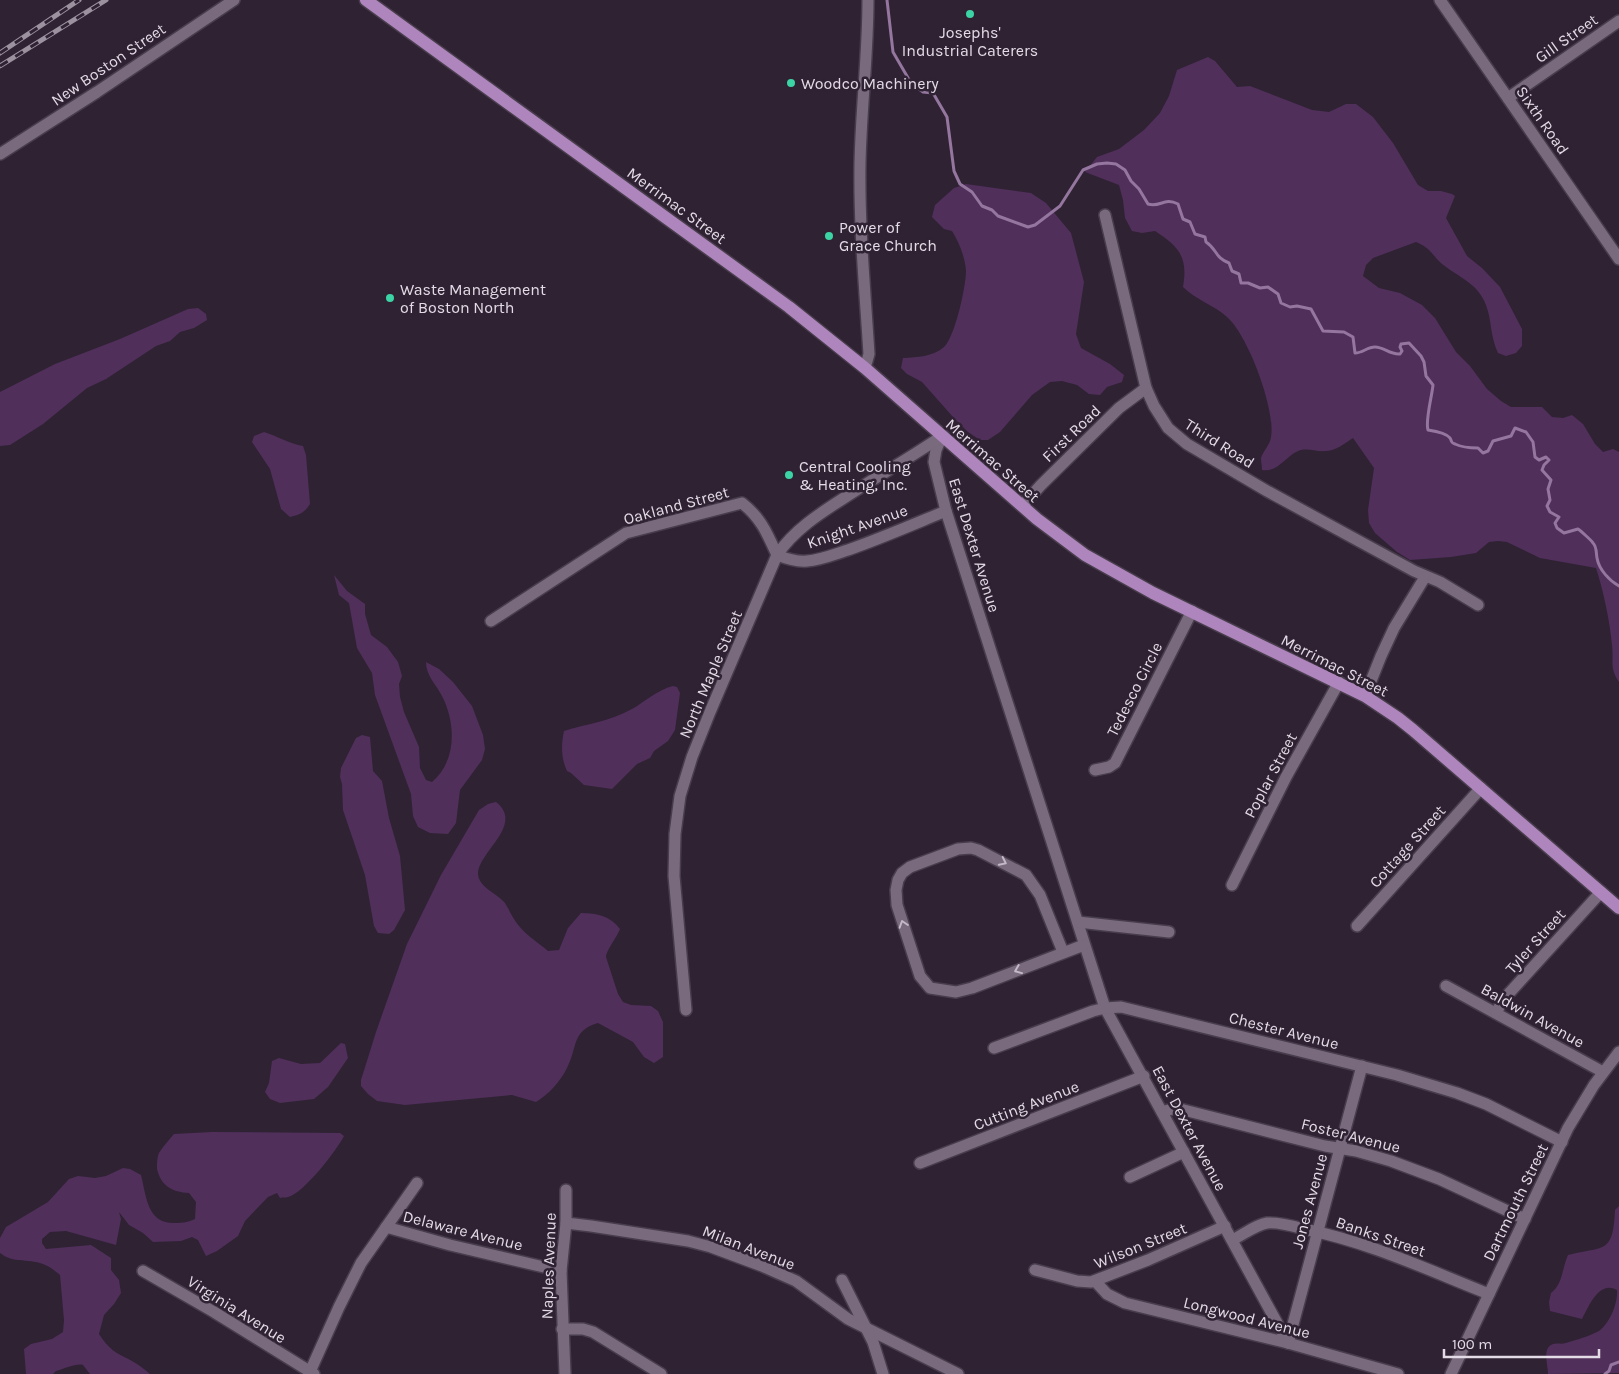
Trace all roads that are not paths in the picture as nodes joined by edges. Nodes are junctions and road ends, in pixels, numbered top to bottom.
1 (234, 0) edge
2 (366, 0) edge
3 (868, 0) edge
4 (1440, 0) edge
5 (1619, 21) edge
6 (1508, 98) junction
7 (0, 154) edge
8 (1105, 215) dead end
9 (1619, 259) edge
10 (865, 368) junction
11 (1146, 388) junction
12 (942, 436) junction
13 (1022, 506) junction
14 (946, 511) junction
15 (777, 554) junction
16 (1425, 577) junction
17 (1478, 604) dead end
18 (1192, 612) junction
19 (491, 621) dead end
20 (1340, 682) junction
21 (1365, 696) junction
22 (1095, 770) dead end
23 (1480, 788) junction
24 (1232, 885) dead end
25 (1601, 892) junction
26 (1619, 908) edge
27 (1078, 922) junction
28 (1357, 926) dead end
29 (1169, 932) dead end
30 (1084, 945) junction
31 (1063, 952) junction
32 (1446, 986) dead end
33 (1105, 1008) junction
34 (686, 1010) dead end
35 (1496, 1013) junction
36 (994, 1048) dead end
37 (1619, 1052) edge
38 (1362, 1066) junction
39 (1603, 1072) junction
40 (1144, 1076) junction
41 (1162, 1112) junction
42 (1562, 1142) junction
43 (1340, 1148) junction
44 (1184, 1152) junction
45 (920, 1163) dead end
46 (1130, 1177) dead end
47 (417, 1183) dead end
48 (566, 1190) dead end
49 (1525, 1219) junction
50 (566, 1223) junction
51 (1225, 1226) junction
52 (386, 1227) junction
53 (1317, 1231) junction
54 (1232, 1240) junction
55 (1035, 1270) dead end
56 (143, 1271) dead end
57 (561, 1271) junction
58 (842, 1280) dead end
59 (1094, 1281) junction
60 (1489, 1294) junction
61 (866, 1328) junction
62 (562, 1329) junction
63 (1288, 1343) junction
64 (311, 1373) edge
65 (566, 1374) edge
66 (661, 1374) edge
67 (883, 1374) edge
68 (958, 1374) edge
69 (1398, 1374) edge
70 (1451, 1374) edge

1 - 7 street, New Boston Street
2 - 10 main road, Merrimac Street
3 - 10 street
4 - 6 street, Sixth Road
5 - 6 street, Gill Street
6 - 9 street, Sixth Road
8 - 11 street, Third Road
10 - 12 main road, Merrimac Street
11 - 13 street, First Road
11 - 16 street, Third Road
12 - 13 main road, Merrimac Street
12 - 14 street, East Dexter Avenue
12 - 15 street, North Maple Street
13 - 18 main road, Merrimac Street
14 - 15 street, Knight Avenue
14 - 27 street, East Dexter Avenue
15 - 19 street, Oakland Street
15 - 34 street, North Maple Street
16 - 17 street, Third Road
16 - 21 street
18 - 20 main road, Merrimac Street
18 - 22 street, Tedesco Circle
20 - 21 main road, Merrimac Street
20 - 24 street, Poplar Street
21 - 23 main road, Merrimac Street
23 - 25 main road, Merrimac Street
23 - 28 street, Cottage Street
25 - 26 main road, Merrimac Street
25 - 35 street, Tyler Street
27 - 29 street
27 - 30 street, East Dexter Avenue
30 - 31 street
30 - 33 street, East Dexter Avenue
31 -> 31 street
32 - 35 street, Baldwin Avenue
33 - 36 street, Chester Avenue
33 - 38 street, Chester Avenue
33 - 40 street, East Dexter Avenue
35 - 39 street, Baldwin Avenue
37 - 39 street, Dartmouth Street
38 - 42 street, Chester Avenue
38 - 43 street, Jones Avenue
39 - 42 street, Dartmouth Street
40 - 41 street, East Dexter Avenue
40 - 45 street, Cutting Avenue
41 - 43 street, Foster Avenue
41 - 44 street, East Dexter Avenue
42 - 49 street, Dartmouth Street
43 - 49 street, Foster Avenue
43 - 53 street, Jones Avenue
44 - 46 street
44 - 51 street, East Dexter Avenue
47 - 52 street
48 - 50 street, Naples Avenue
49 - 60 street, Dartmouth Street
50 - 57 street, Naples Avenue
50 - 61 street, Milan Avenue
51 - 54 street, East Dexter Avenue
51 - 59 street, Wilson Street
52 - 57 street, Delaware Avenue
52 - 64 street
53 - 54 street, Banks Street
53 - 60 street, Banks Street
53 - 63 street, Jones Avenue
54 - 63 street, East Dexter Avenue
55 - 59 street, Wilson Street
56 - 64 street, Virginia Avenue
57 - 62 street, Naples Avenue
58 - 61 street
59 - 63 street, Longwood Avenue
60 - 70 street, Dartmouth Street
61 - 67 street
61 - 68 street, Milan Avenue
62 - 65 street, Naples Avenue
62 - 66 street
63 - 69 street, Longwood Avenue

